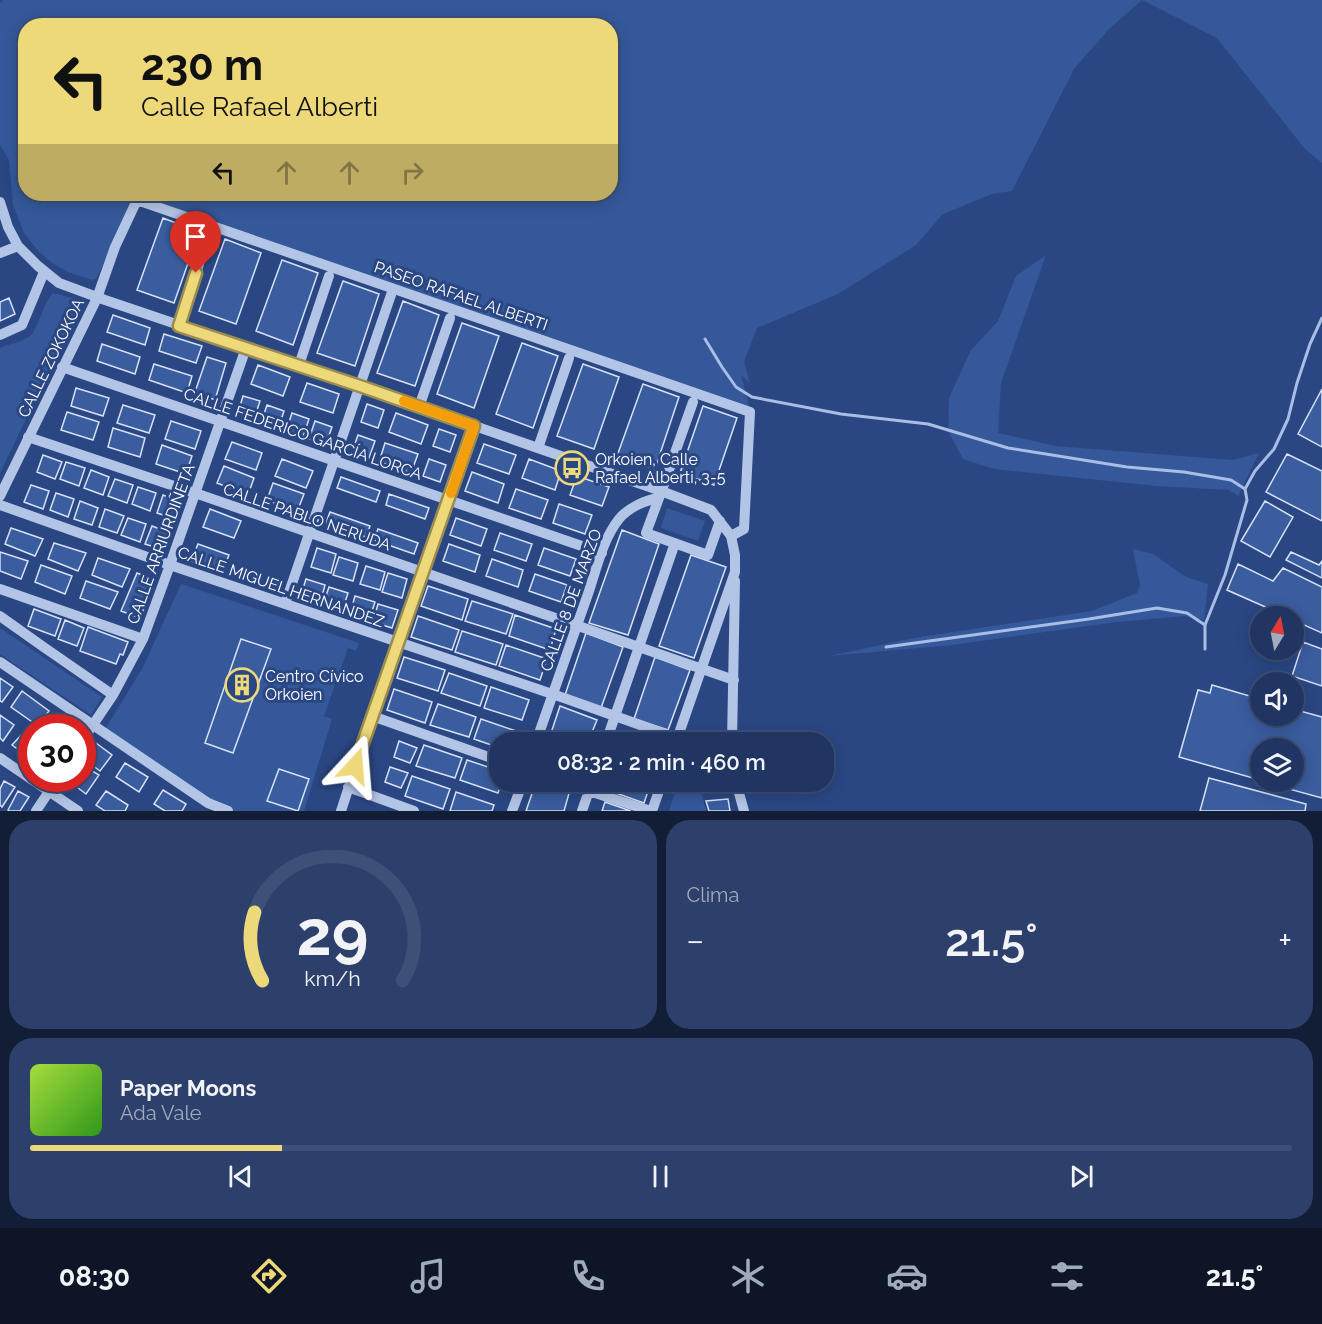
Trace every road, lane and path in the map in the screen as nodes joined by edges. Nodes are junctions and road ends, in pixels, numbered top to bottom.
1 (137, 201) edge
2 (140, 201) edge
3 (0, 202) edge
4 (208, 236) dead end
5 (18, 246) junction
6 (0, 253) edge
7 (44, 272) junction
8 (329, 276) dead end
9 (393, 289) junction
10 (97, 298) junction
11 (450, 318) dead end
12 (179, 326) junction
13 (0, 335) edge
14 (246, 348) junction
15 (569, 358) dead end
16 (299, 365) junction
17 (62, 367) junction
18 (360, 386) junction
19 (693, 402) dead end
20 (419, 406) junction
21 (220, 422) junction
22 (474, 426) junction
23 (28, 437) junction
24 (538, 448) junction
25 (334, 460) junction
26 (195, 493) junction
27 (660, 494) junction
28 (0, 496) edge
29 (448, 500) junction
30 (0, 505) edge
31 (720, 521) junction
32 (309, 533) junction
33 (731, 536) junction
34 (675, 543) junction
35 (602, 553) junction
36 (171, 565) junction
37 (735, 572) junction
38 (423, 573) junction
39 (0, 588) edge
40 (285, 604) junction
41 (0, 616) edge
42 (576, 626) junction
43 (143, 639) junction
44 (398, 643) junction
45 (639, 648) junction
46 (0, 662) edge
47 (701, 669) junction
48 (734, 680) junction
49 (113, 694) junction
50 (553, 694) junction
51 (76, 714) edge
52 (372, 716) junction
53 (615, 716) junction
54 (96, 719) edge
55 (96, 728) edge
56 (540, 732) edge
57 (609, 732) edge
58 (656, 732) edge
59 (679, 732) edge
60 (732, 732) edge
61 (489, 757) edge
62 (0, 758) edge
63 (18, 770) edge
64 (348, 787) junction
65 (49, 792) joint
66 (519, 792) edge
67 (588, 792) edge
68 (605, 792) edge
69 (658, 792) edge
70 (739, 792) edge
71 (206, 807) edge
72 (36, 811) edge
73 (78, 811) edge
74 (228, 811) edge
75 (341, 811) edge
76 (414, 811) edge
77 (512, 811) edge
78 (582, 811) edge
79 (651, 811) edge
80 (744, 811) edge

1 - 10 street, PASEO RAFAEL ALBERTI
2 - 9 street, PASEO RAFAEL ALBERTI
3 - 5 street
4 - 12 street
5 - 6 street
5 - 7 street
7 - 10 street
7 - 13 street
8 - 16 street
9 - 18 street
9 - 33 street, PASEO RAFAEL ALBERTI
10 - 12 street
10 - 17 street, CALLE ZOKOKOA
11 - 20 street
12 - 14 street
14 - 16 street
14 - 21 street, CALLE ARRIURDIÑETA
15 - 24 street
16 - 18 street
17 - 21 street, CALLE FEDERICO GARCÍA LORCA
17 - 23 street, CALLE ZOKOKOA
18 - 20 street
18 - 25 street
19 - 27 street
20 - 22 street
21 - 25 street, CALLE FEDERICO GARCÍA LORCA
21 - 26 street, CALLE ARRIURDIÑETA
22 - 24 street
22 - 29 street
23 - 26 street, CALLE PABLO NERUDA
23 - 28 street, CALLE ZOKOKOA
24 - 27 street
25 - 29 street, CALLE FEDERICO GARCÍA LORCA
25 - 32 street
26 - 32 street, CALLE PABLO NERUDA
26 - 36 street, CALLE ARRIURDIÑETA
27 - 31 street
27 - 34 street
27 - 35 street, CALLE 8 DE MARZO
29 - 35 street, CALLE FEDERICO GARCÍA LORCA
29 - 38 street
30 - 36 street, CALLE MIGUEL HERNANDEZ
31 - 33 street
31 - 34 street
32 - 38 street, CALLE PABLO NERUDA
32 - 40 street
33 - 37 street
34 - 45 street
35 - 42 street, CALLE 8 DE MARZO
36 - 40 street, CALLE MIGUEL HERNANDEZ
36 - 43 street, CALLE ARRIURDIÑETA
37 - 47 street
37 - 48 street
38 - 42 street, CALLE PABLO NERUDA
38 - 44 street
39 - 43 street
40 - 44 street, CALLE MIGUEL HERNANDEZ
41 - 49 street
42 - 45 street, CALLE PABLO NERUDA
42 - 50 street, CALLE 8 DE MARZO
43 - 49 street, CALLE ARRIURDIÑETA
44 - 50 street, CALLE MIGUEL HERNANDEZ
44 - 52 street
45 - 47 street, CALLE PABLO NERUDA
45 - 53 street
46 - 51 street
47 - 48 street, CALLE PABLO NERUDA
47 - 59 street
48 - 60 street
49 - 54 street, CALLE ARRIURDIÑETA
50 - 53 street, CALLE MIGUEL HERNANDEZ
50 - 56 street, CALLE 8 DE MARZO
52 - 61 street
52 - 64 street
53 - 57 street
53 - 58 street, CALLE MIGUEL HERNANDEZ
55 - 71 street
62 - 63 street
64 - 75 street
64 - 76 street
65 - 72 street
65 - 73 street
66 - 77 street
67 - 78 street
68 - 79 street
69 - 79 street
70 - 80 street
71 - 74 street

